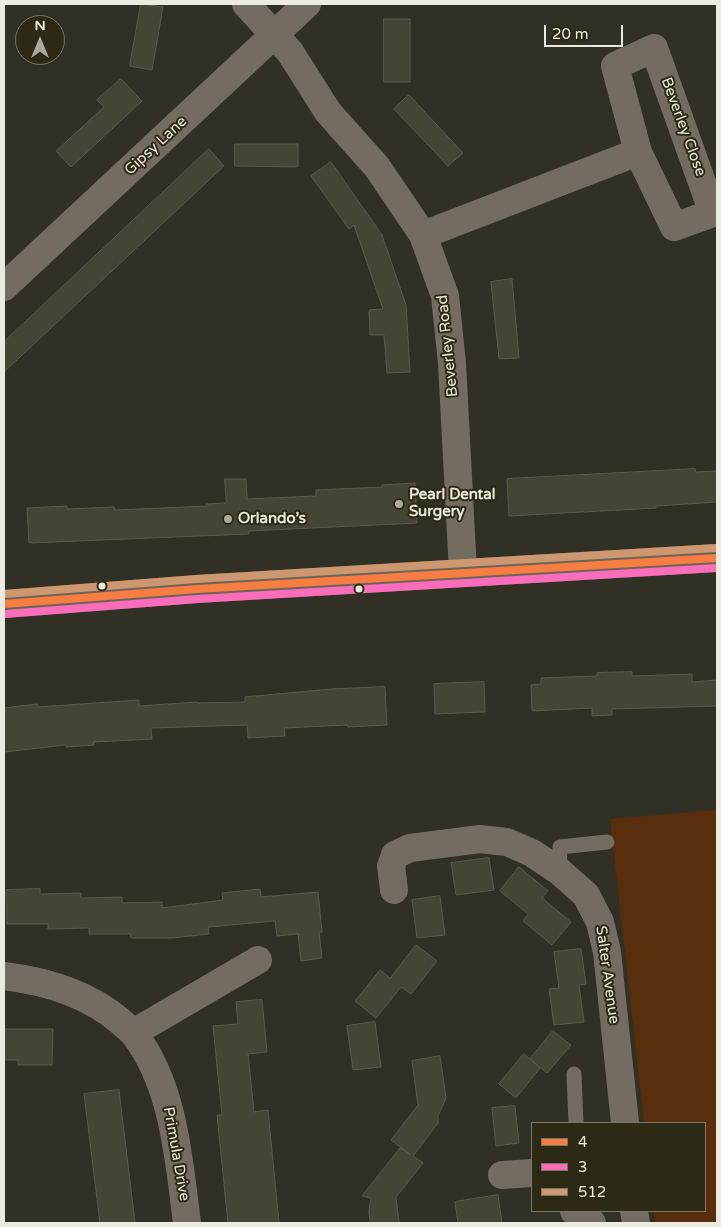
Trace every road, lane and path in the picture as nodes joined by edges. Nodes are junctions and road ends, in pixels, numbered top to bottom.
1 (246, 4) edge
2 (307, 4) edge
3 (275, 34) junction
4 (638, 152) junction
5 (423, 235) junction
6 (4, 287) edge
7 (717, 558) edge
8 (463, 572) junction
9 (4, 604) edge
10 (607, 842) dead end
11 (559, 871) junction
12 (388, 875) dead end
13 (258, 960) dead end
14 (4, 976) edge
15 (133, 1033) junction
16 (574, 1074) dead end
17 (576, 1122) edge
18 (625, 1122) edge
19 (531, 1172) edge
20 (502, 1174) dead end
21 (187, 1223) edge

1 - 3 street, Beverley Road
2 - 3 street, Gipsy Lane
3 - 5 street, Beverley Road
3 - 6 street, Gipsy Lane
4 - 4 street, Beverley Close
4 - 5 street
5 - 8 street, Beverley Road
7 - 8 main road
8 - 9 main road
10 - 11 lane
11 - 12 street, Salter Avenue
11 - 18 street, Salter Avenue
13 - 15 street
14 - 15 street, Primula Drive
15 - 21 street, Primula Drive
16 - 17 lane
19 - 20 street

